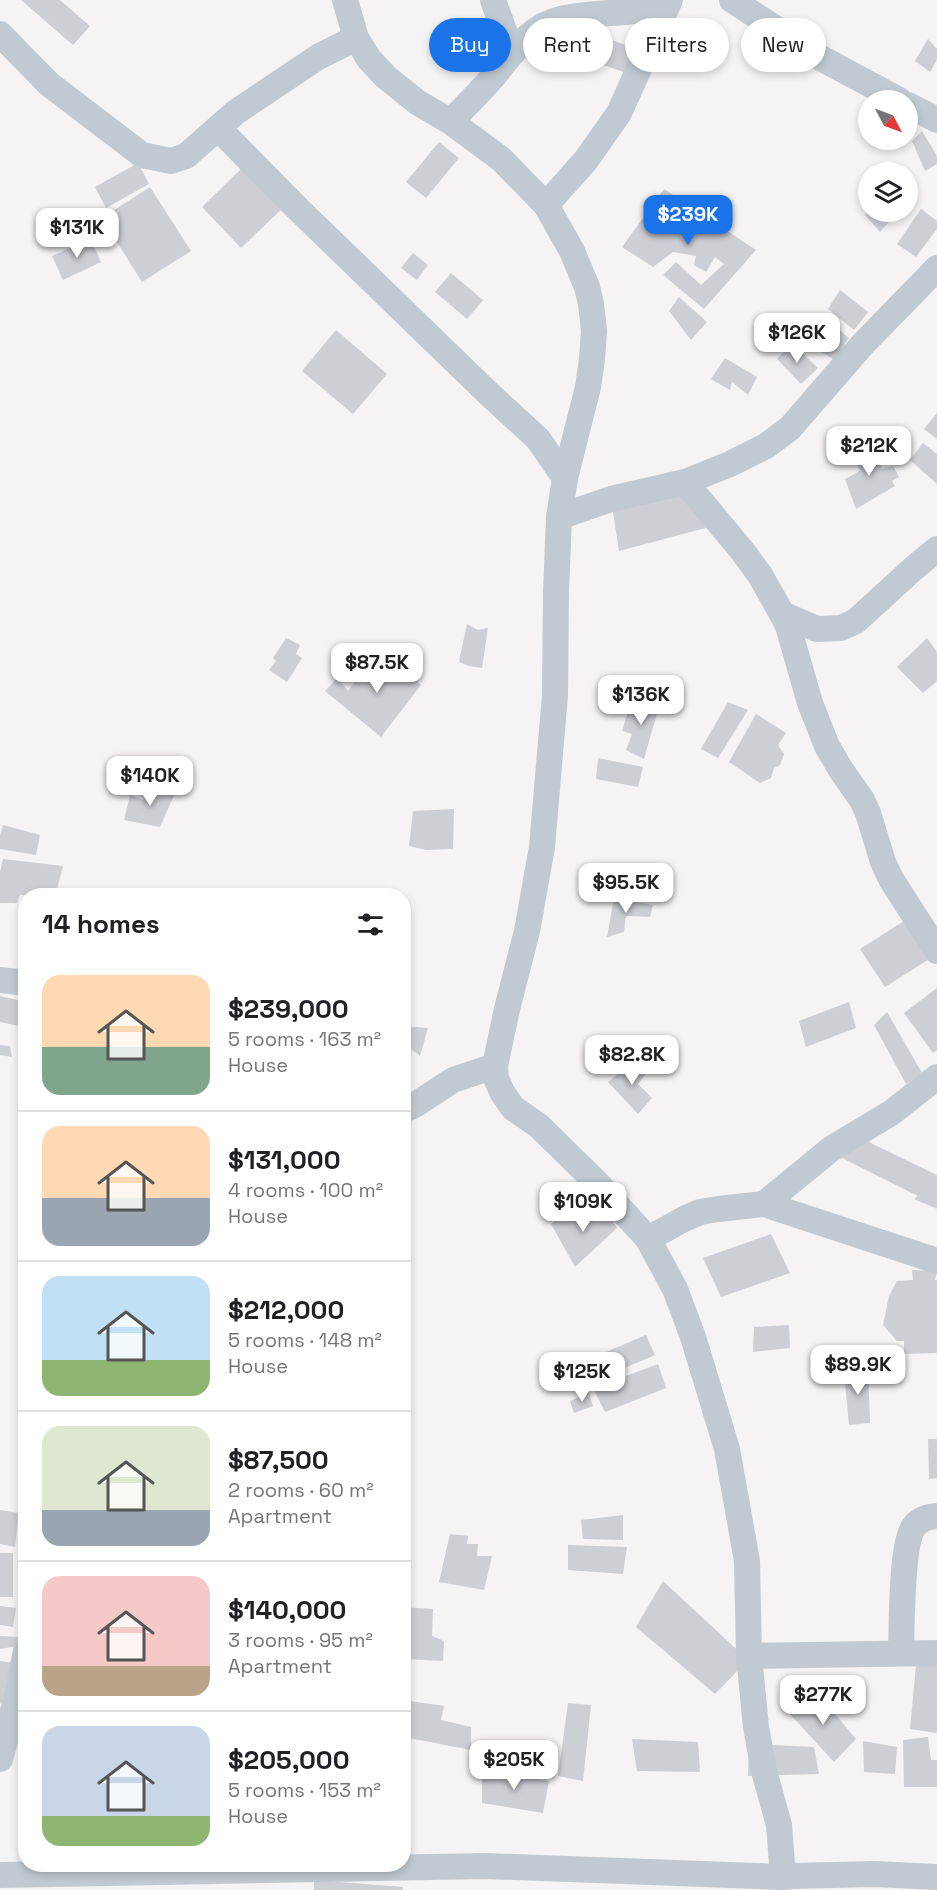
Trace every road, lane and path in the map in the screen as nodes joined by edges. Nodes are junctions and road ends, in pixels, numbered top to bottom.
1 (345, 0) edge
2 (493, 0) edge
3 (732, 0) edge
4 (669, 2) edge
5 (0, 34) edge
6 (356, 38) junction
7 (512, 53) junction
8 (881, 90) edge
9 (918, 110) edge
10 (937, 120) edge
11 (451, 122) junction
12 (218, 128) junction
13 (546, 205) junction
14 (937, 268) edge
15 (566, 478) junction
16 (685, 482) junction
17 (559, 517) junction
18 (937, 549) edge
19 (783, 614) junction
20 (832, 628) junction
21 (798, 663) junction
22 (937, 951) edge
23 (0, 980) edge
24 (18, 982) edge
25 (495, 1066) junction
26 (937, 1077) edge
27 (411, 1107) edge
28 (764, 1204) junction
29 (648, 1239) junction
30 (937, 1261) edge
31 (937, 1516) edge
32 (901, 1653) junction
33 (937, 1653) edge
34 (749, 1656) junction
35 (18, 1693) edge
36 (0, 1759) edge
37 (411, 1867) edge
38 (162, 1872) edge
39 (0, 1875) edge
40 (937, 1877) edge
41 (788, 1881) edge

1 - 6 street
2 - 7 street
3 - 8 street
4 - 7 street
4 - 13 street
5 - 12 street
6 - 11 street
6 - 12 street
7 - 11 street
9 - 10 street
11 - 13 street
12 - 15 street
13 - 15 street
14 - 16 street
15 - 17 street
16 - 17 street
16 - 19 street
17 - 25 street
18 - 20 street
19 - 20 street
19 - 21 street
20 - 21 street
21 - 22 street
23 - 24 street
25 - 27 street
25 - 29 street
26 - 28 street
28 - 29 street
28 - 30 street
29 - 34 street
31 - 32 street
32 - 33 street
32 - 34 street
34 - 41 street
35 - 36 street
37 - 41 street
38 - 39 street
40 - 41 street

